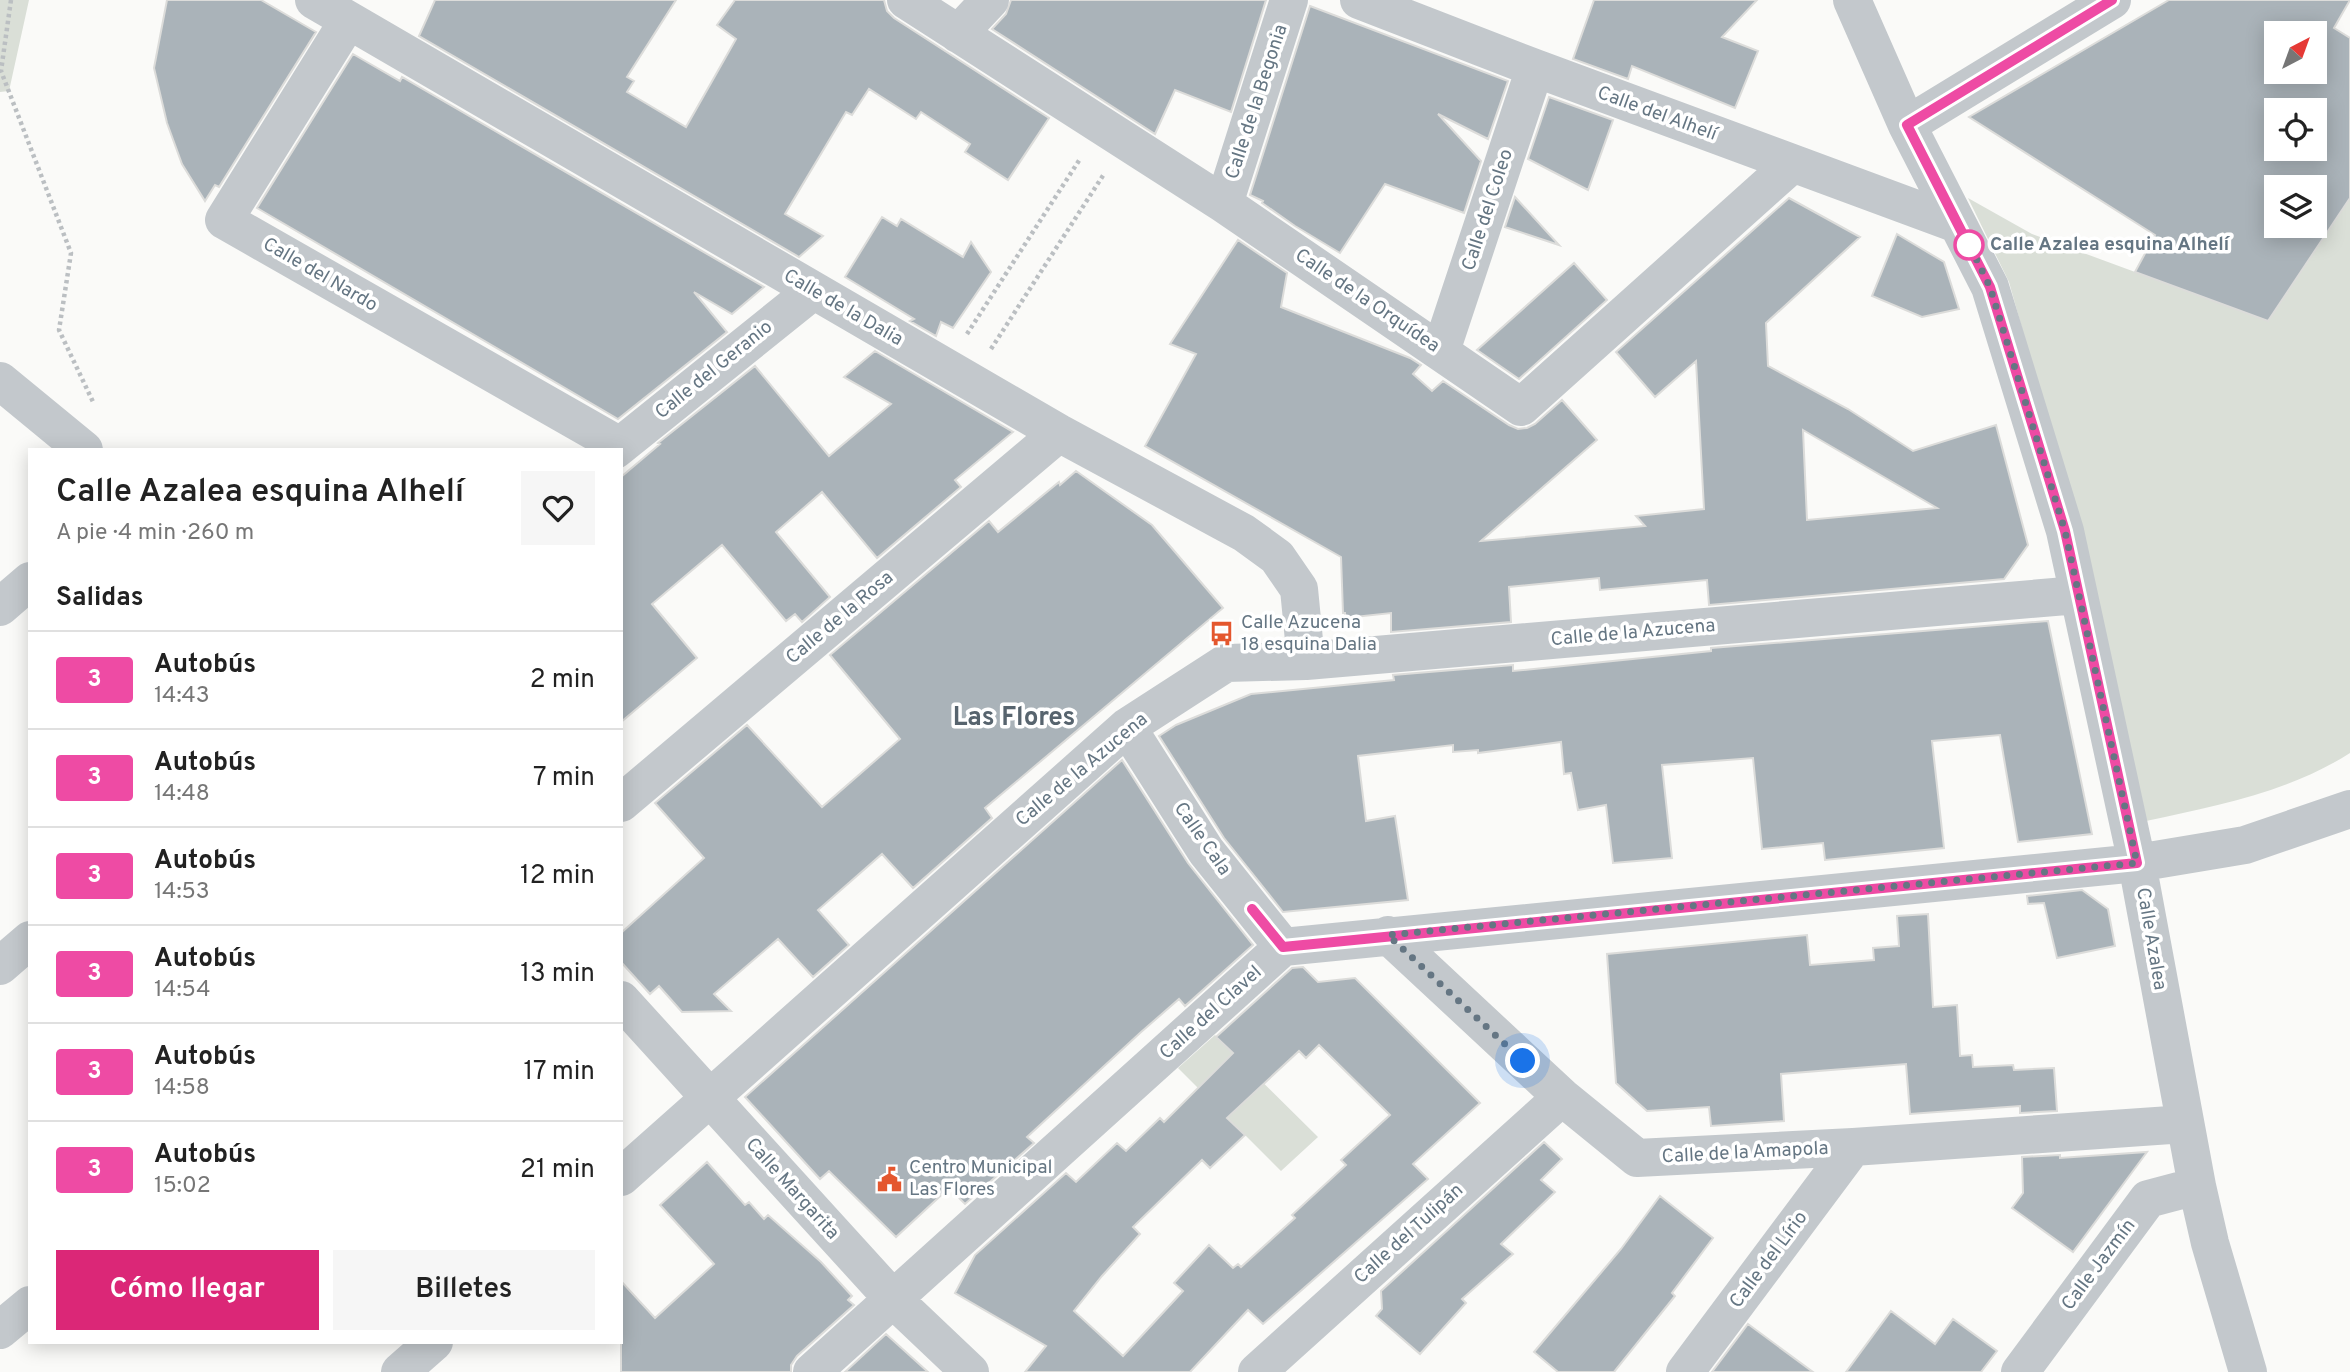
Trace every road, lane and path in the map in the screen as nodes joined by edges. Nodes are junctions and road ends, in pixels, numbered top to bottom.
1 (11, 0) edge
2 (314, 0) edge
3 (906, 0) edge
4 (990, 0) edge
5 (1290, 0) edge
6 (1359, 0) edge
7 (1852, 0) edge
8 (2112, 0) edge
9 (348, 21) junction
10 (958, 34) junction
11 (1535, 68) junction
12 (1907, 125) junction
13 (1113, 134) junction
14 (1792, 164) junction
15 (1224, 204) junction
16 (1957, 224) junction
17 (813, 291) junction
18 (1441, 351) junction
19 (958, 375) junction
20 (0, 382) edge
21 (99, 414) dead end
22 (1059, 433) junction
23 (82, 448) edge
24 (617, 448) edge
25 (28, 583) edge
26 (2078, 595) junction
27 (0, 607) edge
28 (1306, 661) junction
29 (1127, 727) junction
30 (623, 801) edge
31 (2350, 809) edge
32 (2137, 863) junction
33 (1388, 935) junction
34 (28, 942) edge
35 (1283, 947) junction
36 (0, 965) edge
37 (623, 1002) edge
38 (1562, 1097) junction
39 (710, 1099) junction
40 (2185, 1124) junction
41 (1853, 1147) junction
42 (623, 1175) edge
43 (2196, 1186) junction
44 (893, 1299) junction
45 (28, 1306) edge
46 (0, 1330) edge
47 (432, 1344) edge
48 (400, 1372) edge
49 (813, 1372) edge
50 (970, 1372) edge
51 (1257, 1372) edge
52 (1685, 1372) edge
53 (2020, 1372) edge
54 (2248, 1372) edge

1 - 21 path
2 - 9 street, Calle de la Dalia
3 - 10 street, Calle de la Orquídea
4 - 10 street
5 - 15 street, Calle de la Begonia
6 - 11 street, Calle del Alhelí
7 - 12 street, Calle Azalea
8 - 12 street
9 - 17 street, Calle de la Dalia
9 - 24 street, Calle del Nardo
10 - 13 street, Calle de la Orquídea
11 - 14 street, Calle del Alhelí
11 - 18 street, Calle del Coleo
12 - 16 street, Calle Azalea
13 - 15 street, Calle de la Orquídea
13 - 19 path
13 - 19 path
14 - 16 street, Calle del Alhelí
14 - 18 street, Calle de la Orquídea
15 - 18 street, Calle de la Orquídea
16 - 26 street, Calle Azalea
17 - 19 street, Calle de la Dalia
17 - 24 street, Calle del Geranio
19 - 22 street, Calle de la Dalia
20 - 23 street
22 - 28 street, Calle de la Dalia
22 - 30 street, Calle de la Rosa
25 - 27 street
26 - 28 street, Calle de la Azucena
26 - 32 street, Calle Azalea
28 - 29 street, Calle de la Azucena
29 - 35 street, Calle Cala
29 - 39 street, Calle de la Azucena
31 - 32 street
32 - 33 street
32 - 40 street, Calle Azalea
33 - 35 street
33 - 38 street, Calle de la Amapola
34 - 36 street
35 - 44 street, Calle del Clavel
37 - 39 street, Calle Margarita
38 - 41 street, Calle de la Amapola
38 - 51 street, Calle del Tulipán
39 - 42 street, Calle de la Azucena
39 - 44 street, Calle Margarita
40 - 41 street, Calle de la Amapola
40 - 43 street, Calle Azalea
41 - 52 street, Calle del Lírio
43 - 53 street, Calle Jazmín
43 - 54 street, Calle Azalea
44 - 49 street, Calle del Clavel
44 - 50 street, Calle Margarita
45 - 46 street
47 - 48 street

